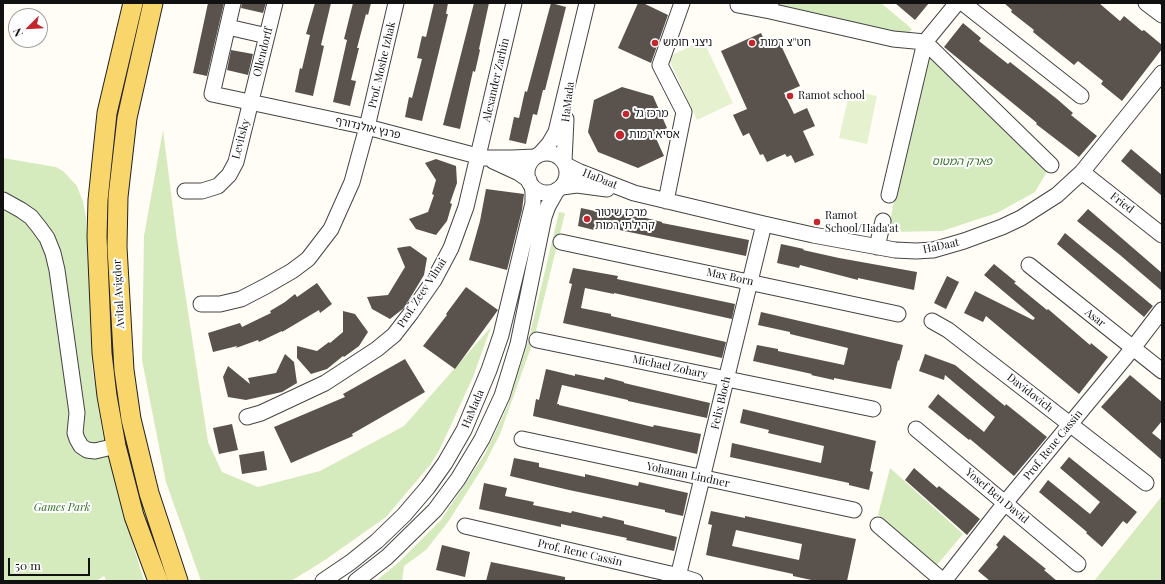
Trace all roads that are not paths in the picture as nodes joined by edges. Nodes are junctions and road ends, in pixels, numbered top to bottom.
1 (132, 3) edge
2 (153, 3) edge
3 (233, 3) edge
4 (275, 3) edge
5 (396, 3) edge
6 (514, 3) edge
7 (587, 3) edge
8 (682, 3) edge
9 (957, 3) edge
10 (963, 3) edge
11 (1146, 3) edge
12 (735, 4) edge
13 (770, 7) edge
14 (1162, 15) edge
15 (228, 27) junction
16 (267, 36) junction
17 (928, 39) junction
18 (572, 66) junction
19 (1162, 73) edge
20 (1081, 96) dead end
21 (251, 102) junction
22 (367, 128) junction
23 (538, 156) junction
24 (481, 157) junction
25 (565, 163) junction
26 (1051, 165) dead end
27 (1082, 172) junction
28 (530, 183) junction
29 (560, 189) junction
30 (185, 191) dead end
31 (634, 193) junction
32 (889, 195) dead end
33 (3, 200) edge
34 (666, 201) junction
35 (884, 221) dead end
36 (764, 224) junction
37 (1162, 235) edge
38 (561, 242) dead end
39 (877, 247) junction
40 (1029, 265) dead end
41 (750, 282) junction
42 (201, 304) dead end
43 (1162, 310) edge
44 (898, 314) dead end
45 (932, 321) dead end
46 (537, 340) dead end
47 (1132, 348) junction
48 (1162, 371) edge
49 (727, 378) junction
50 (873, 409) dead end
51 (247, 417) dead end
52 (1070, 424) junction
53 (916, 428) dead end
54 (522, 439) dead end
55 (116, 446) junction
56 (703, 478) junction
57 (1146, 482) dead end
58 (1005, 503) junction
59 (854, 510) dead end
60 (878, 525) dead end
61 (465, 526) dead end
62 (1078, 564) dead end
63 (678, 578) edge
64 (158, 581) edge
65 (178, 581) edge
66 (323, 581) edge
67 (356, 581) edge
68 (694, 581) edge
69 (944, 581) edge

1 - 55 main road, Avital Avigdor
2 - 65 main road, Avital Avigdor
3 - 15 street
4 - 16 street, Ollendorff
5 - 22 street, Prof. Moshe Izhak
6 - 24 street, Alexander Zarhin
7 - 18 street, HaMada
8 - 34 street
9 - 17 street
10 - 20 street
11 - 14 street
12 - 13 street
13 - 17 street
15 - 16 street
15 - 21 street, פרנץ אולנדורף
16 - 21 street, Ollendorff
17 - 26 street
17 - 32 street
18 - 23 street, HaMada
18 - 25 street, HaMada
19 - 27 street, HaDaat
21 - 22 street, פרנץ אולנדורף
21 - 30 street, Levitsky
22 - 24 street, פרנץ אולנדורף
22 - 42 street, Prof. Moshe Izhak
23 - 24 street, פרנץ אולנדורף
23 - 25 street
23 - 28 street
24 - 28 street, פרנץ אולנדורף
24 - 51 street, Prof. Zeev Vilnai
25 - 29 street
25 - 31 street, HaDaat
27 - 37 street, Fried
27 - 39 street, HaDaat
28 - 29 street
28 - 66 street, HaMada
29 - 31 street, HaDaat
29 - 67 street, HaMada
31 - 34 street, HaDaat
33 - 55 street
34 - 36 street, HaDaat
35 - 39 street
36 - 39 street, HaDaat
36 - 41 street, Felix Bloch
38 - 41 street, Max Born
40 - 47 street, Asar
41 - 44 street, Max Born
41 - 49 street, Felix Bloch
43 - 47 street, Prof. Rene Cassin
45 - 52 street, Davidovich
46 - 49 street, Michael Zohary
47 - 48 street, Asar
47 - 52 street, Prof. Rene Cassin
49 - 50 street, Michael Zohary
49 - 56 street, Felix Bloch
52 - 57 street, Davidovich
52 - 58 street, Prof. Rene Cassin
53 - 58 street, Yosef Ben David
54 - 56 street, Yohanan Lindner
55 - 64 main road, Avital Avigdor
56 - 59 street, Yohanan Lindner
56 - 63 street, Felix Bloch
58 - 62 street, Yosef Ben David
58 - 69 street, Prof. Rene Cassin
60 - 69 street
61 - 63 street, Prof. Rene Cassin
63 - 68 street, Prof. Rene Cassin

